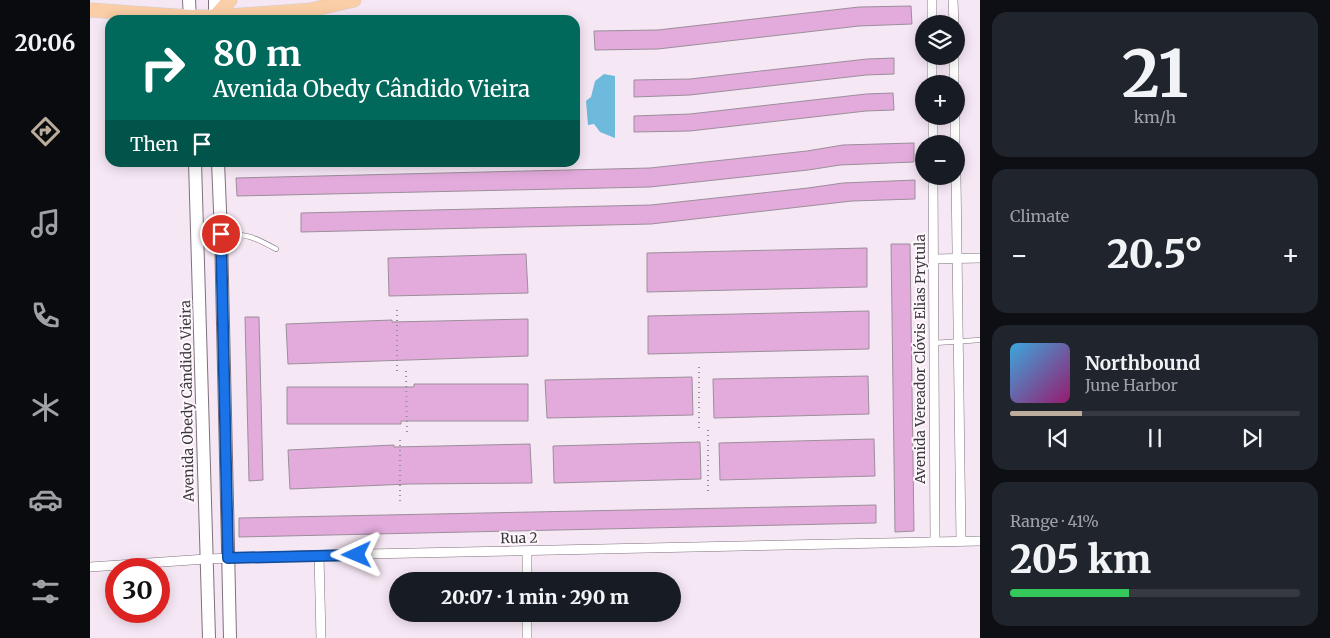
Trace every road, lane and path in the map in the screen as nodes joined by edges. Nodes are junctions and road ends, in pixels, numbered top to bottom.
1 (189, 0) edge
2 (215, 0) edge
3 (230, 0) edge
4 (354, 0) edge
5 (932, 0) edge
6 (953, 0) edge
7 (90, 10) edge
8 (152, 15) edge
9 (190, 15) edge
10 (215, 15) edge
11 (218, 15) edge
12 (310, 15) edge
13 (932, 15) edge
14 (954, 15) edge
15 (195, 167) edge
16 (218, 167) edge
17 (933, 185) edge
18 (956, 185) edge
19 (221, 234) junction
20 (276, 249) dead end
21 (198, 258) junction
22 (221, 258) junction
23 (980, 258) edge
24 (934, 259) junction
25 (957, 259) junction
26 (397, 310) dead end
27 (980, 340) edge
28 (959, 341) junction
29 (934, 343) junction
30 (699, 367) dead end
31 (406, 371) dead end
32 (397, 372) dead end
33 (700, 430) dead end
34 (708, 430) dead end
35 (408, 435) dead end
36 (400, 436) dead end
37 (708, 494) dead end
38 (400, 501) dead end
39 (961, 541) junction
40 (980, 541) edge
41 (935, 542) junction
42 (527, 552) junction
43 (319, 555) junction
44 (228, 558) junction
45 (206, 559) junction
46 (90, 567) edge
47 (527, 572) edge
48 (527, 622) edge
49 (209, 638) edge
50 (230, 638) edge
51 (321, 638) edge
52 (527, 638) edge

1 - 9 main road
2 - 10 main road
3 - 11 main road
4 - 12 main road
5 - 13 street
6 - 14 street
7 - 8 main road
15 - 21 main road, Avenida Obedy Cândido Vieira
16 - 19 main road
17 - 24 street, Avenida Vereador Clóvis Elias Prytula
18 - 25 street
19 - 20 lane
19 - 22 main road
21 - 22 main road
21 - 45 main road, Avenida Obedy Cândido Vieira
22 - 44 main road
23 - 25 street
24 - 25 street
24 - 29 street, Avenida Vereador Clóvis Elias Prytula
25 - 28 street
26 - 32 path
27 - 28 lane
28 - 29 lane
28 - 39 street
29 - 41 street, Avenida Vereador Clóvis Elias Prytula
30 - 33 path
31 - 35 path
34 - 37 path
36 - 38 path
39 - 40 street, Rua 2
39 - 41 street, Rua 2
41 - 42 street, Rua 2
42 - 43 street, Rua 2
42 - 47 street
43 - 44 street, Rua 2
43 - 51 street
44 - 45 street, Rua 2
44 - 50 main road
45 - 46 street, Rua 2
45 - 49 main road, Avenida Obedy Cândido Vieira
48 - 52 street

